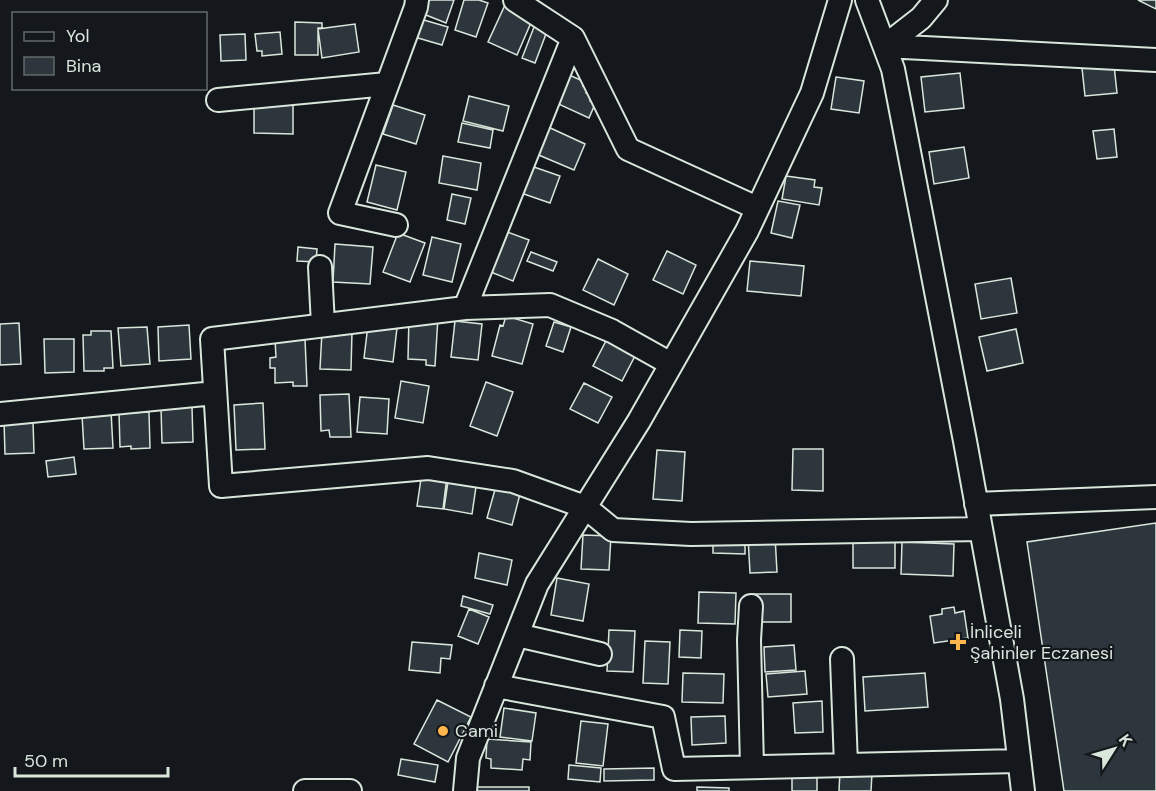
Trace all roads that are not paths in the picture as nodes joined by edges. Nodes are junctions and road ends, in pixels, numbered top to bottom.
1 (417, 0) edge
2 (514, 0) edge
3 (840, 0) edge
4 (867, 0) edge
5 (936, 0) edge
6 (573, 38) junction
7 (885, 46) junction
8 (1156, 60) edge
9 (387, 84) junction
10 (218, 100) dead end
11 (758, 208) junction
12 (396, 225) dead end
13 (320, 267) dead end
14 (465, 308) junction
15 (323, 325) junction
16 (671, 364) junction
17 (215, 393) junction
18 (0, 414) edge
19 (1156, 497) edge
20 (976, 504) junction
21 (585, 507) junction
22 (981, 529) junction
23 (751, 606) dead end
24 (517, 635) junction
25 (600, 654) dead end
26 (842, 659) dead end
27 (496, 686) junction
28 (1019, 761) junction
29 (846, 765) junction
30 (752, 767) junction
31 (305, 791) edge
32 (350, 791) edge
33 (465, 791) edge
34 (1023, 791) edge

1 - 9 street
2 - 6 street
3 - 11 street
4 - 7 street
5 - 7 street
6 - 11 street
6 - 14 street
7 - 8 street
7 - 20 street
9 - 10 street
9 - 12 street
11 - 16 street
13 - 15 street
14 - 15 street
14 - 16 street
15 - 17 street
16 - 21 street
17 - 18 street
17 - 21 street
19 - 20 street
20 - 22 street
21 - 22 street
21 - 24 street
22 - 28 street
23 - 30 street
24 - 25 street
24 - 27 street
26 - 29 street
27 - 30 street
27 - 33 street
28 - 29 street
28 - 34 street
29 - 30 street
31 - 32 street

